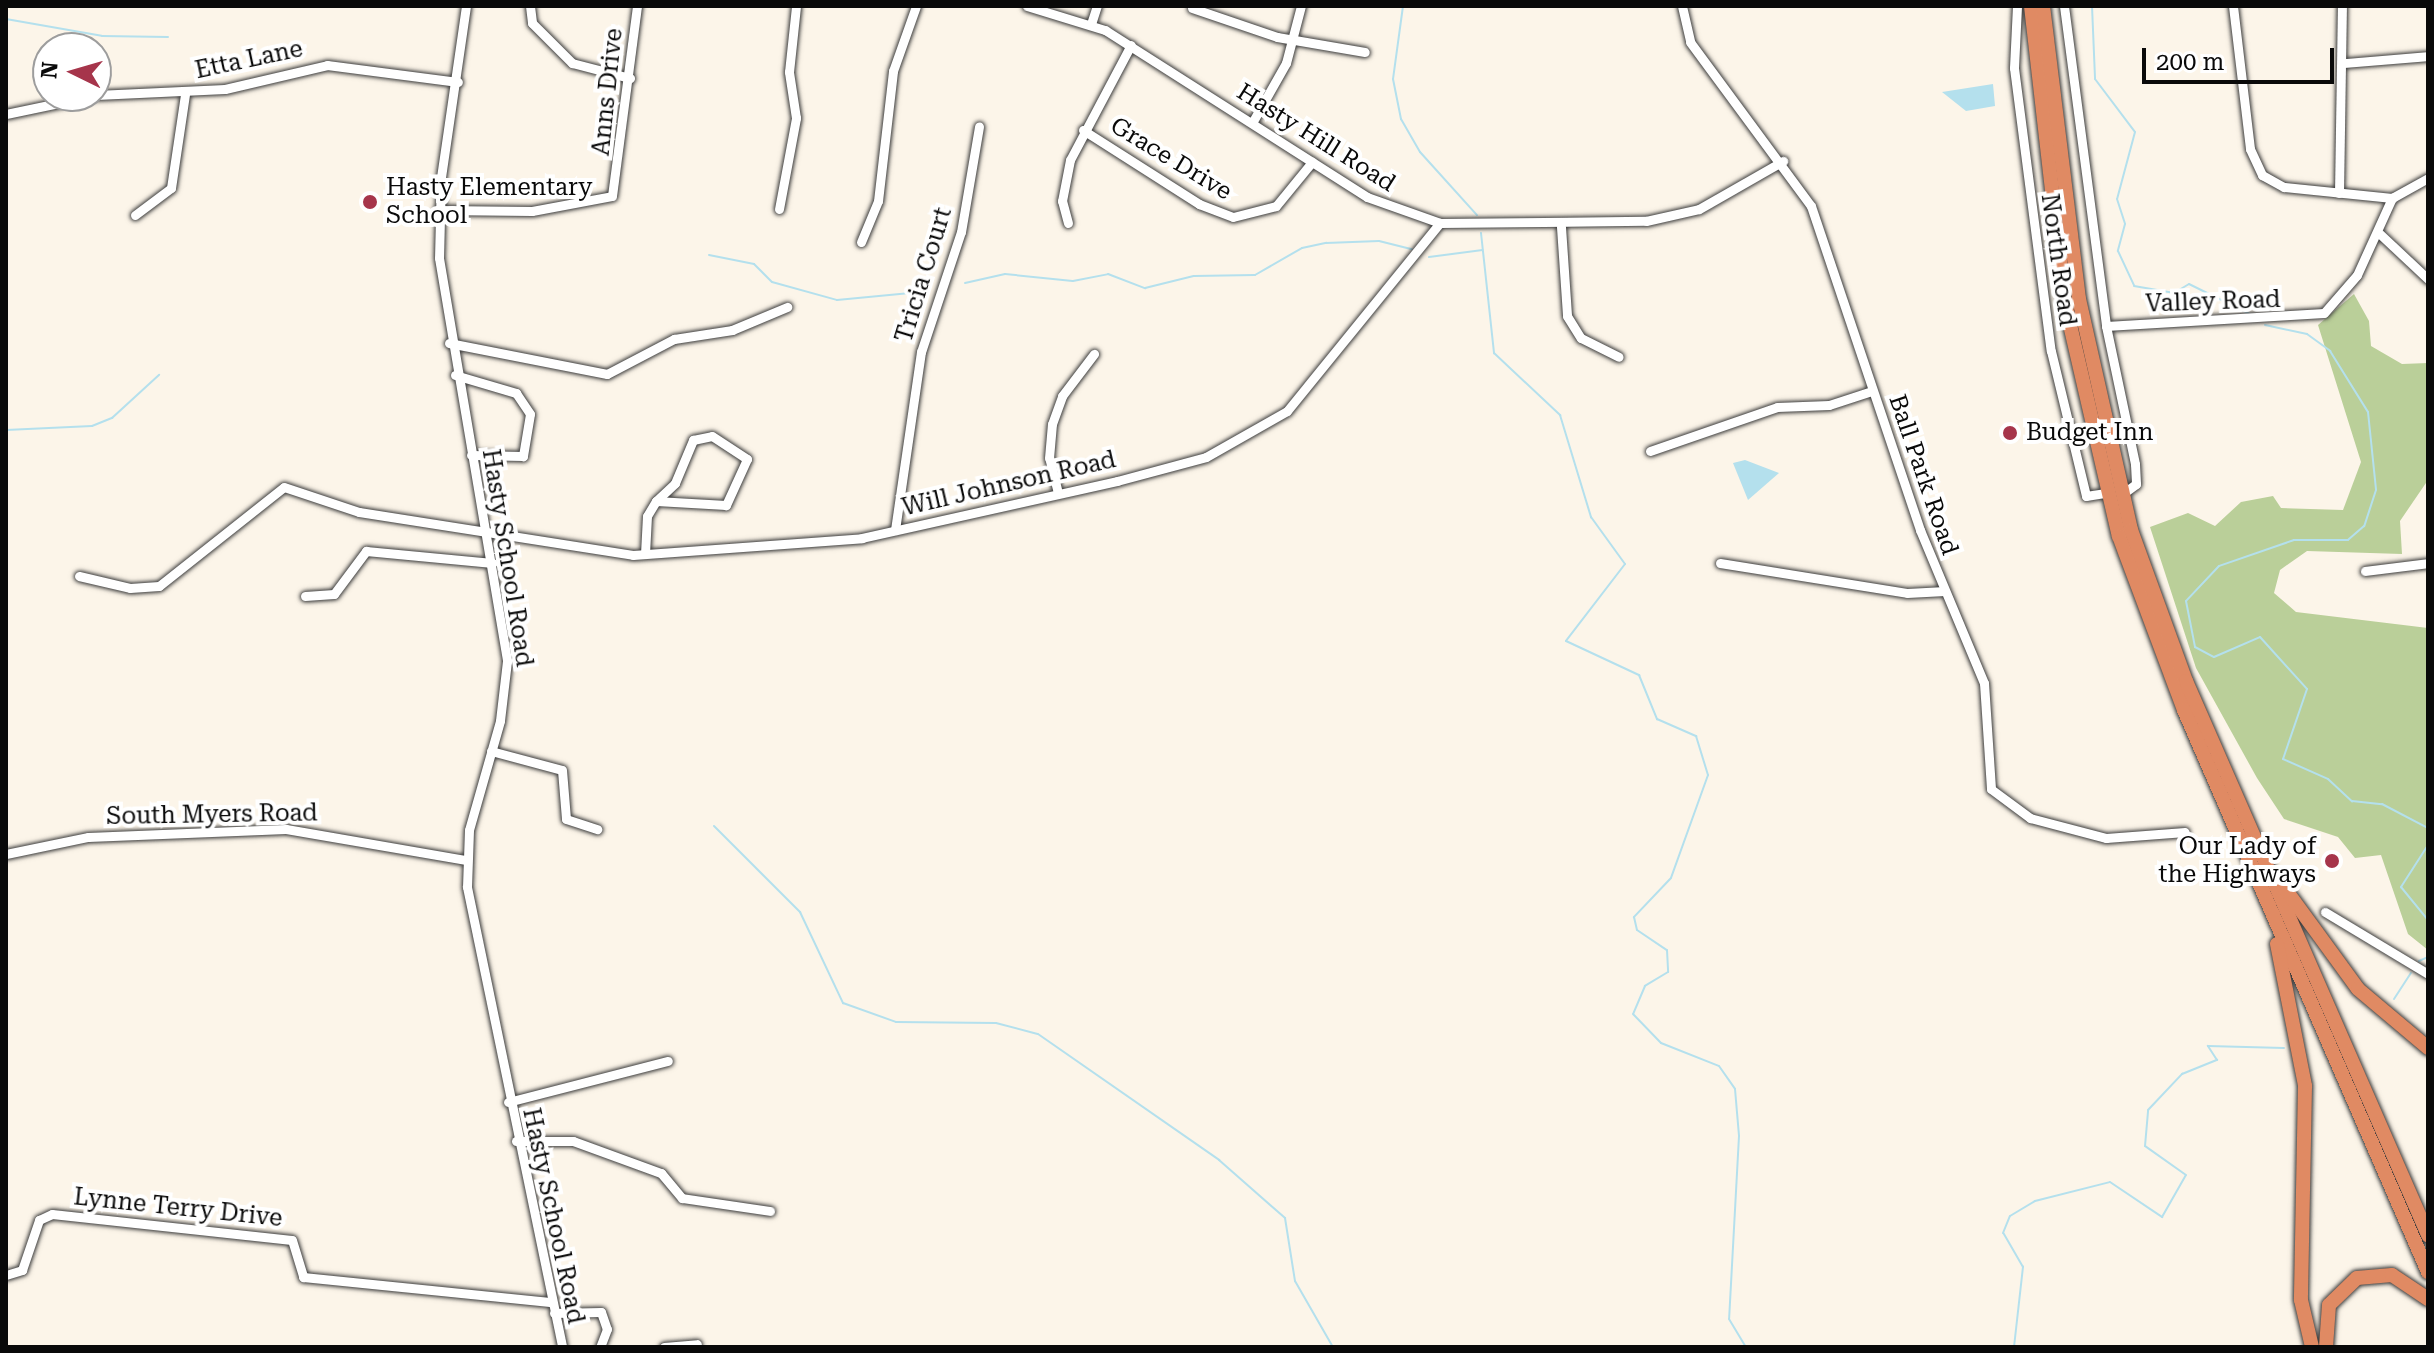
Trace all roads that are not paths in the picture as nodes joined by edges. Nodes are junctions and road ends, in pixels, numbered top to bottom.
1 (466, 6) edge
2 (530, 6) edge
3 (637, 6) edge
4 (796, 6) edge
5 (916, 6) edge
6 (1027, 6) edge
7 (1097, 6) edge
8 (1301, 6) edge
9 (1682, 6) edge
10 (2017, 6) edge
11 (2031, 6) edge
12 (2043, 6) edge
13 (2064, 6) edge
14 (2233, 6) edge
15 (2342, 6) edge
16 (1192, 8) edge
17 (1091, 24) junction
18 (1295, 41) junction
19 (1131, 45) junction
20 (1365, 52) dead end
21 (2428, 56) edge
22 (2345, 63) junction
23 (630, 78) junction
24 (458, 82) junction
25 (185, 94) junction
26 (112, 96) edge
27 (32, 109) edge
28 (6, 114) edge
29 (1252, 123) junction
30 (979, 127) dead end
31 (1083, 130) junction
32 (1783, 161) junction
33 (1312, 162) junction
34 (2428, 178) edge
35 (2339, 193) junction
36 (2392, 198) junction
37 (779, 209) dead end
38 (438, 210) junction
39 (135, 215) dead end
40 (1068, 223) dead end
41 (1440, 223) junction
42 (1561, 227) junction
43 (2380, 234) junction
44 (861, 242) dead end
45 (2428, 279) edge
46 (787, 307) dead end
47 (2106, 326) junction
48 (449, 343) junction
49 (1094, 354) dead end
50 (1619, 357) dead end
51 (455, 375) junction
52 (1872, 391) junction
53 (1650, 451) dead end
54 (471, 455) junction
55 (1058, 493) junction
56 (2114, 494) junction
57 (656, 501) junction
58 (895, 530) junction
59 (487, 532) junction
60 (645, 554) junction
61 (492, 563) junction
62 (1720, 563) dead end
63 (2428, 563) edge
64 (2365, 571) dead end
65 (79, 576) dead end
66 (1945, 591) junction
67 (305, 596) dead end
68 (491, 751) junction
69 (2250, 828) junction
70 (597, 829) dead end
71 (2185, 832) dead end
72 (2245, 853) junction
73 (6, 854) edge
74 (466, 860) junction
75 (2325, 912) dead end
76 (2428, 974) edge
77 (2428, 1048) edge
78 (668, 1061) dead end
79 (508, 1102) junction
80 (516, 1141) junction
81 (770, 1211) dead end
82 (2428, 1235) edge
83 (2428, 1272) edge
84 (6, 1275) edge
85 (2428, 1299) edge
86 (550, 1302) junction
87 (554, 1313) junction
88 (697, 1344) dead end
89 (562, 1347) edge
90 (600, 1347) edge
91 (664, 1347) edge
92 (2312, 1347) edge
93 (2326, 1347) edge

1 - 24 street, Hasty School Road
2 - 23 street
3 - 23 street, Anns Drive
4 - 37 street
5 - 44 street
6 - 17 street, Hasty Hill Road
7 - 17 street
8 - 18 street
9 - 32 street, Ball Park Road
10 - 56 street, North Road
11 - 56 highway
12 - 56 highway
13 - 47 street
14 - 35 street
15 - 22 street
16 - 18 street
17 - 19 street, Hasty Hill Road
18 - 20 street
18 - 29 street
19 - 29 street, Hasty Hill Road
19 - 31 street
21 - 22 street
22 - 35 street
23 - 38 street, Anns Drive
24 - 25 street, Etta Lane
24 - 38 street, Hasty School Road
25 - 26 street, Etta Lane
25 - 39 street
27 - 28 street, Etta Lane
29 - 33 street, Hasty Hill Road
30 - 58 street, Tricia Court
31 - 33 street, Grace Drive
31 - 40 street
32 - 42 street, Hasty Hill Road
32 - 52 street, Ball Park Road
33 - 41 street, Hasty Hill Road
34 - 36 street
35 - 36 street
36 - 43 street, Valley Road
38 - 48 street, Hasty School Road
41 - 42 street, Hasty Hill Road
41 - 55 street, Will Johnson Road
42 - 50 street
43 - 45 street
43 - 47 street, Valley Road
46 - 48 street
47 - 56 street
48 - 51 street, Hasty School Road
49 - 55 street
51 - 54 street, Hasty School Road
51 - 54 street
52 - 53 street
52 - 66 street, Ball Park Road
54 - 59 street, Hasty School Road
55 - 58 street, Will Johnson Road
56 - 69 highway
56 - 72 highway
57 - 57 street
57 - 60 street
58 - 60 street, Will Johnson Road
59 - 60 street, Will Johnson Road
59 - 61 street, Hasty School Road
59 - 65 street, Will Johnson Road
61 - 67 street
61 - 68 street, Hasty School Road
62 - 66 street
63 - 64 street
66 - 71 street, Ball Park Road
68 - 70 street
68 - 74 street, Hasty School Road
69 - 77 highway
69 - 82 highway
72 - 83 highway
72 - 92 highway
73 - 74 street, South Myers Road
74 - 79 street, Hasty School Road
75 - 76 street
78 - 79 street
79 - 80 street, Hasty School Road
80 - 81 street
80 - 86 street, Hasty School Road
84 - 86 street, Lynne Terry Drive
85 - 93 highway
86 - 87 street, Hasty School Road
87 - 89 street, Hasty School Road
87 - 90 street
88 - 91 street

